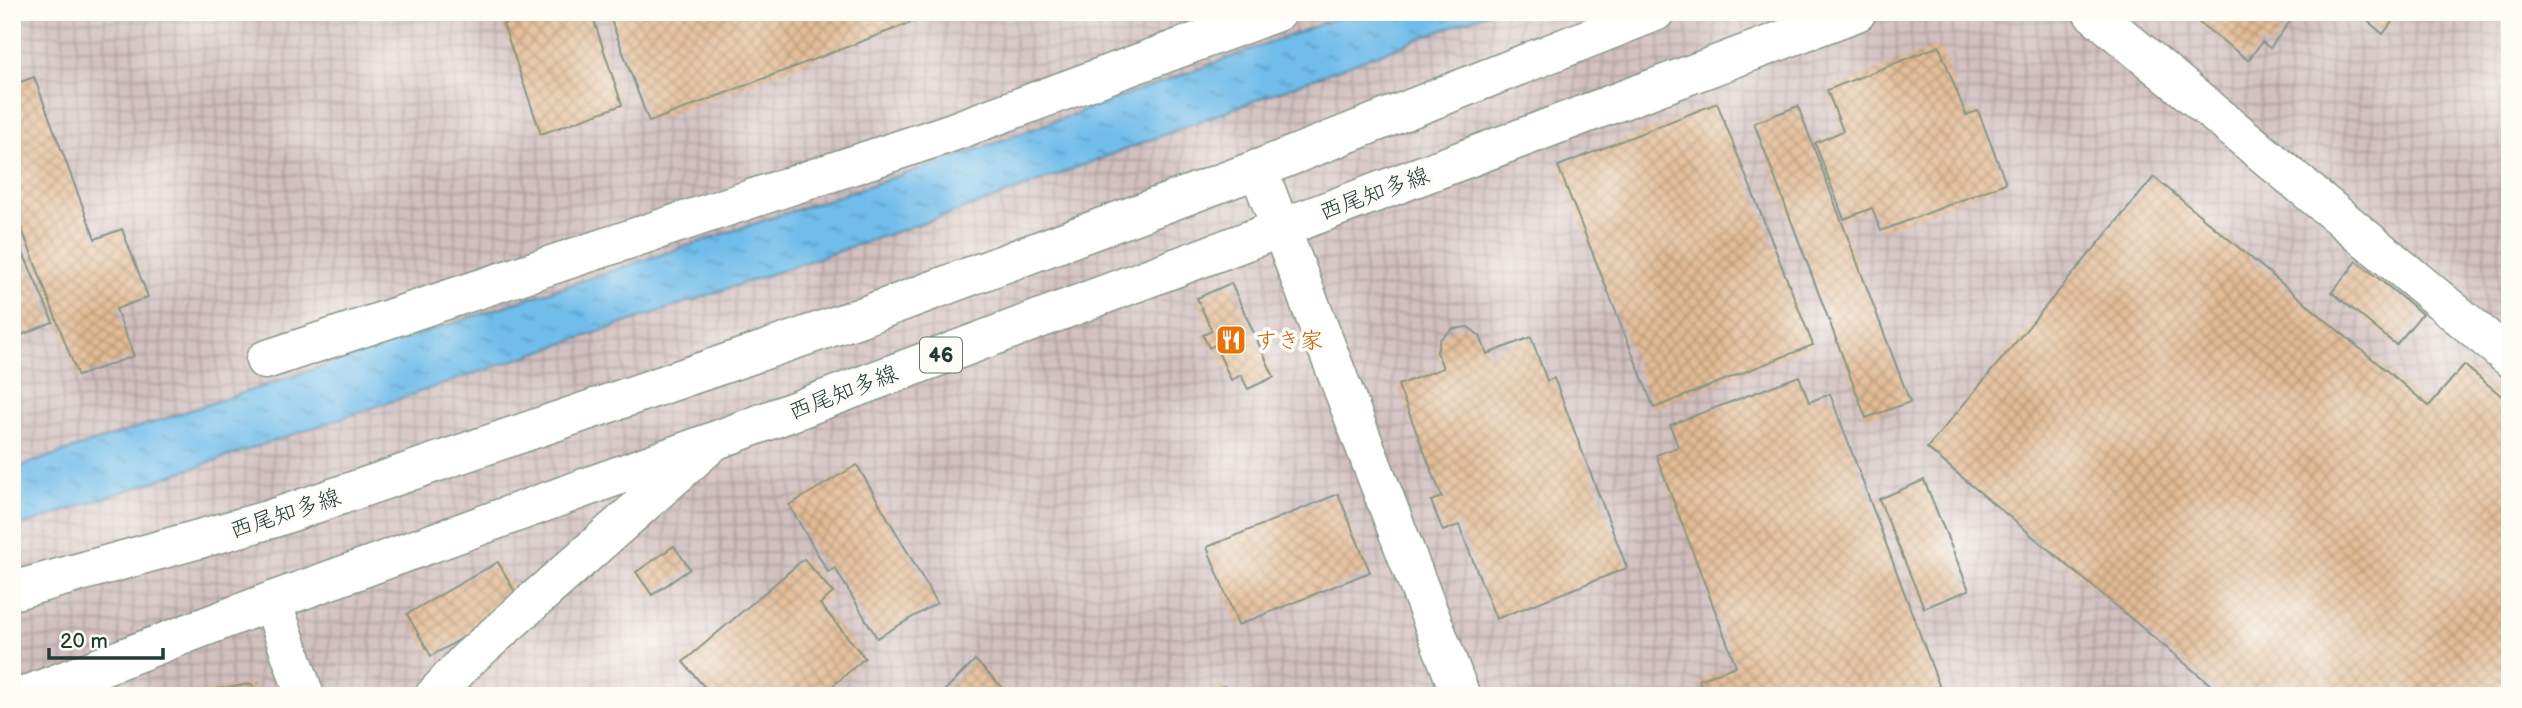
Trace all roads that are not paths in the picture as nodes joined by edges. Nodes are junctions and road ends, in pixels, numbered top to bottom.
1 (1277, 12) edge
2 (1655, 12) edge
3 (1857, 12) edge
4 (2092, 12) edge
5 (1594, 23) edge
6 (1258, 169) junction
7 (1281, 227) junction
8 (2510, 358) edge
9 (265, 360) dead end
10 (715, 440) junction
11 (12, 591) edge
12 (272, 601) junction
13 (26, 690) edge
14 (304, 696) edge
15 (434, 696) edge
16 (1461, 696) edge

1 - 9 main road
2 - 5 main road, 西尾知多線
3 - 7 main road, 西尾知多線 / 46
4 - 8 main road
5 - 6 main road, 西尾知多線
6 - 7 main road
6 - 11 main road, 西尾知多線
7 - 10 main road, 西尾知多線 / 46
7 - 16 main road
10 - 12 main road, 西尾知多線 / 46
10 - 15 main road
12 - 13 main road, 西尾知多線 / 46
12 - 14 main road

